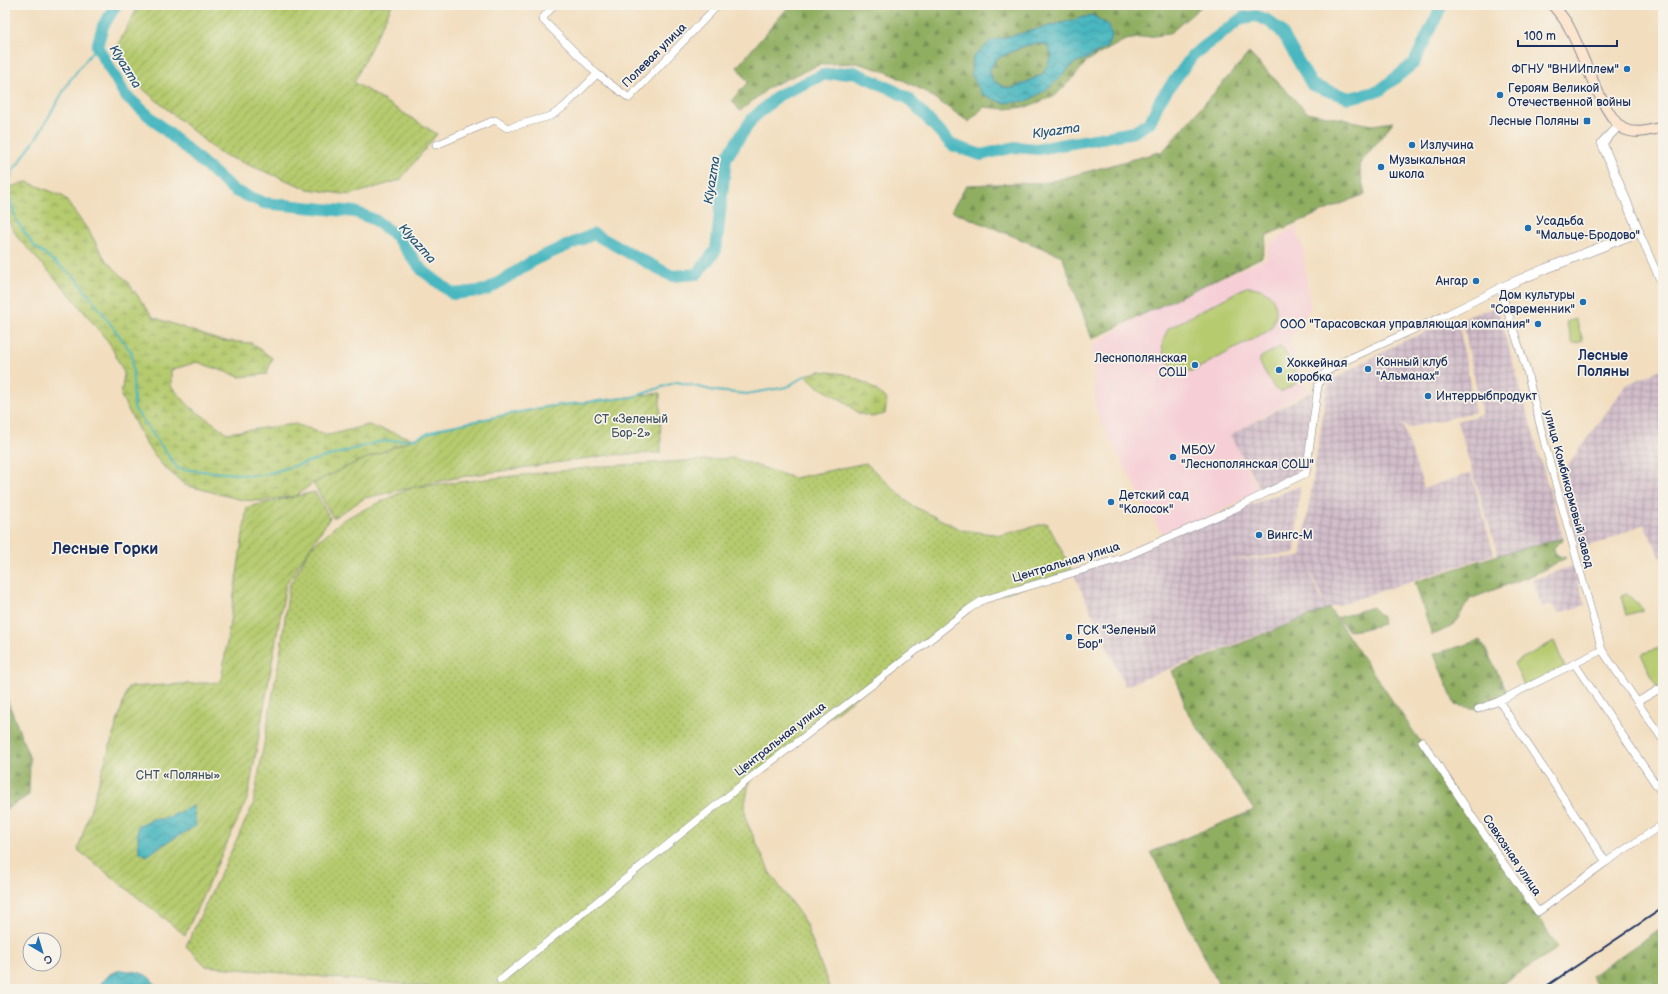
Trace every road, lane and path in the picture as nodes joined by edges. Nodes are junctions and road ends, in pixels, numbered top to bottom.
1 (554, 5) edge
2 (718, 5) edge
3 (1553, 5) edge
4 (597, 74) junction
5 (1619, 125) junction
6 (1663, 127) edge
7 (436, 145) dead end
8 (1639, 232) junction
9 (1500, 288) junction
10 (1663, 288) edge
11 (1602, 650) junction
12 (1574, 663) junction
13 (1663, 687) edge
14 (1499, 701) junction
15 (1637, 702) junction
16 (1478, 709) dead end
17 (1663, 740) edge
18 (1422, 741) dead end
19 (1663, 795) edge
20 (1663, 824) edge
21 (1606, 862) junction
22 (500, 980) dead end

1 - 4 street
2 - 4 street, Полевая улица
3 - 5 main road
4 - 7 street
5 - 6 main road
5 - 8 street
8 - 9 street, Центральная улица
8 - 10 street
9 - 11 street, улица Комбикормовый завод
9 - 22 street, Центральная улица
11 - 12 street
11 - 15 street, улица Комбикормовый завод
12 - 14 street
12 - 19 street
13 - 15 street
14 - 16 street
14 - 21 street
15 - 17 street, улица Комбикормовый завод
18 - 21 street, Совхозная улица
20 - 21 street, Совхозная улица

